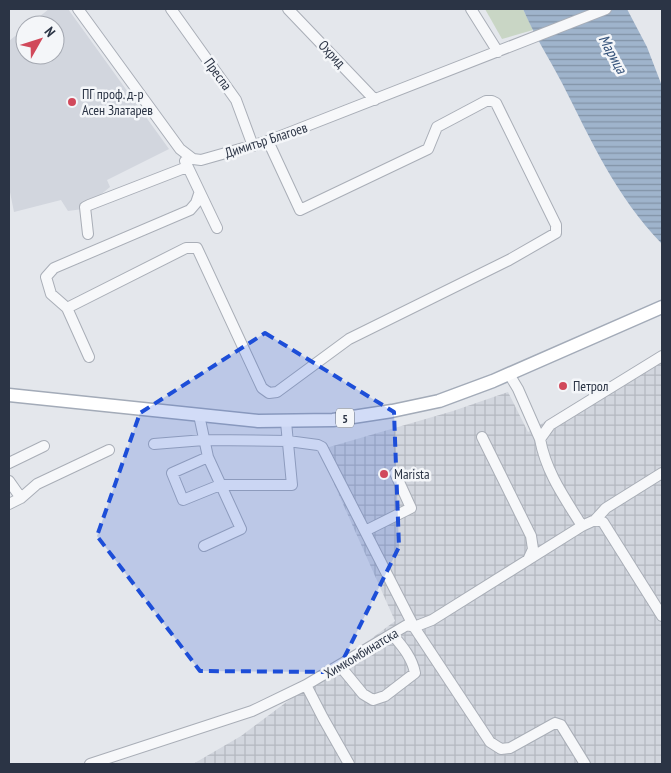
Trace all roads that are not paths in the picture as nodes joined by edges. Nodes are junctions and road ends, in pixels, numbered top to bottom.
1 (78, 9) edge
2 (171, 9) edge
3 (288, 9) edge
4 (471, 9) edge
5 (606, 9) edge
6 (498, 52) junction
7 (375, 100) junction
8 (268, 141) junction
9 (253, 146) junction
10 (180, 150) junction
11 (187, 167) junction
12 (199, 194) junction
13 (216, 228) dead end
14 (88, 234) dead end
15 (67, 308) junction
16 (661, 309) edge
17 (89, 356) dead end
18 (662, 356) edge
19 (509, 374) junction
20 (9, 395) edge
21 (199, 415) junction
22 (286, 422) junction
23 (482, 437) dead end
24 (540, 439) junction
25 (204, 440) junction
26 (288, 441) junction
27 (154, 444) dead end
28 (44, 446) dead end
29 (109, 450) dead end
30 (208, 457) junction
31 (9, 463) edge
32 (396, 473) dead end
33 (662, 473) edge
34 (9, 482) edge
35 (220, 485) junction
36 (21, 498) junction
37 (9, 504) edge
38 (595, 520) junction
39 (582, 526) junction
40 (365, 531) junction
41 (204, 546) dead end
42 (528, 560) junction
43 (662, 616) edge
44 (414, 627) junction
45 (392, 634) junction
46 (340, 666) junction
47 (306, 685) junction
48 (90, 764) edge
49 (349, 764) edge
50 (585, 764) edge

1 - 10 street
2 - 9 street, Преспа
3 - 7 street, Охрид
4 - 6 street
5 - 6 street, Димитър Благоев
6 - 7 street, Димитър Благоев
7 - 8 street, Димитър Благоев
8 - 9 street, Димитър Благоев
8 - 15 street
9 - 10 street, Димитър Благоев
10 - 11 street
11 - 12 street
11 - 14 street
12 - 13 street
12 - 15 street
15 - 17 street
16 - 19 main road, 5
18 - 24 street
19 - 22 main road, 5
19 - 24 street
20 - 21 main road, 5
21 - 22 main road, 5
21 - 25 street
22 - 26 street
23 - 42 street
24 - 39 street
25 - 26 street
25 - 27 street
25 - 30 street
26 - 35 street
26 - 40 street
28 - 31 street
29 - 36 street
30 - 35 street
30 - 35 street
32 - 40 street
33 - 38 street
34 - 36 street
35 - 41 street
36 - 37 street
38 - 39 street
38 - 43 street
39 - 42 street
40 - 44 street
42 - 44 street
44 - 45 street, Химкомбинатска
44 - 50 street, Химкомбинатска
45 - 46 street, Химкомбинатска
45 - 46 street
46 - 47 street, Химкомбинатска
47 - 48 street, Химкомбинатска
47 - 49 street

